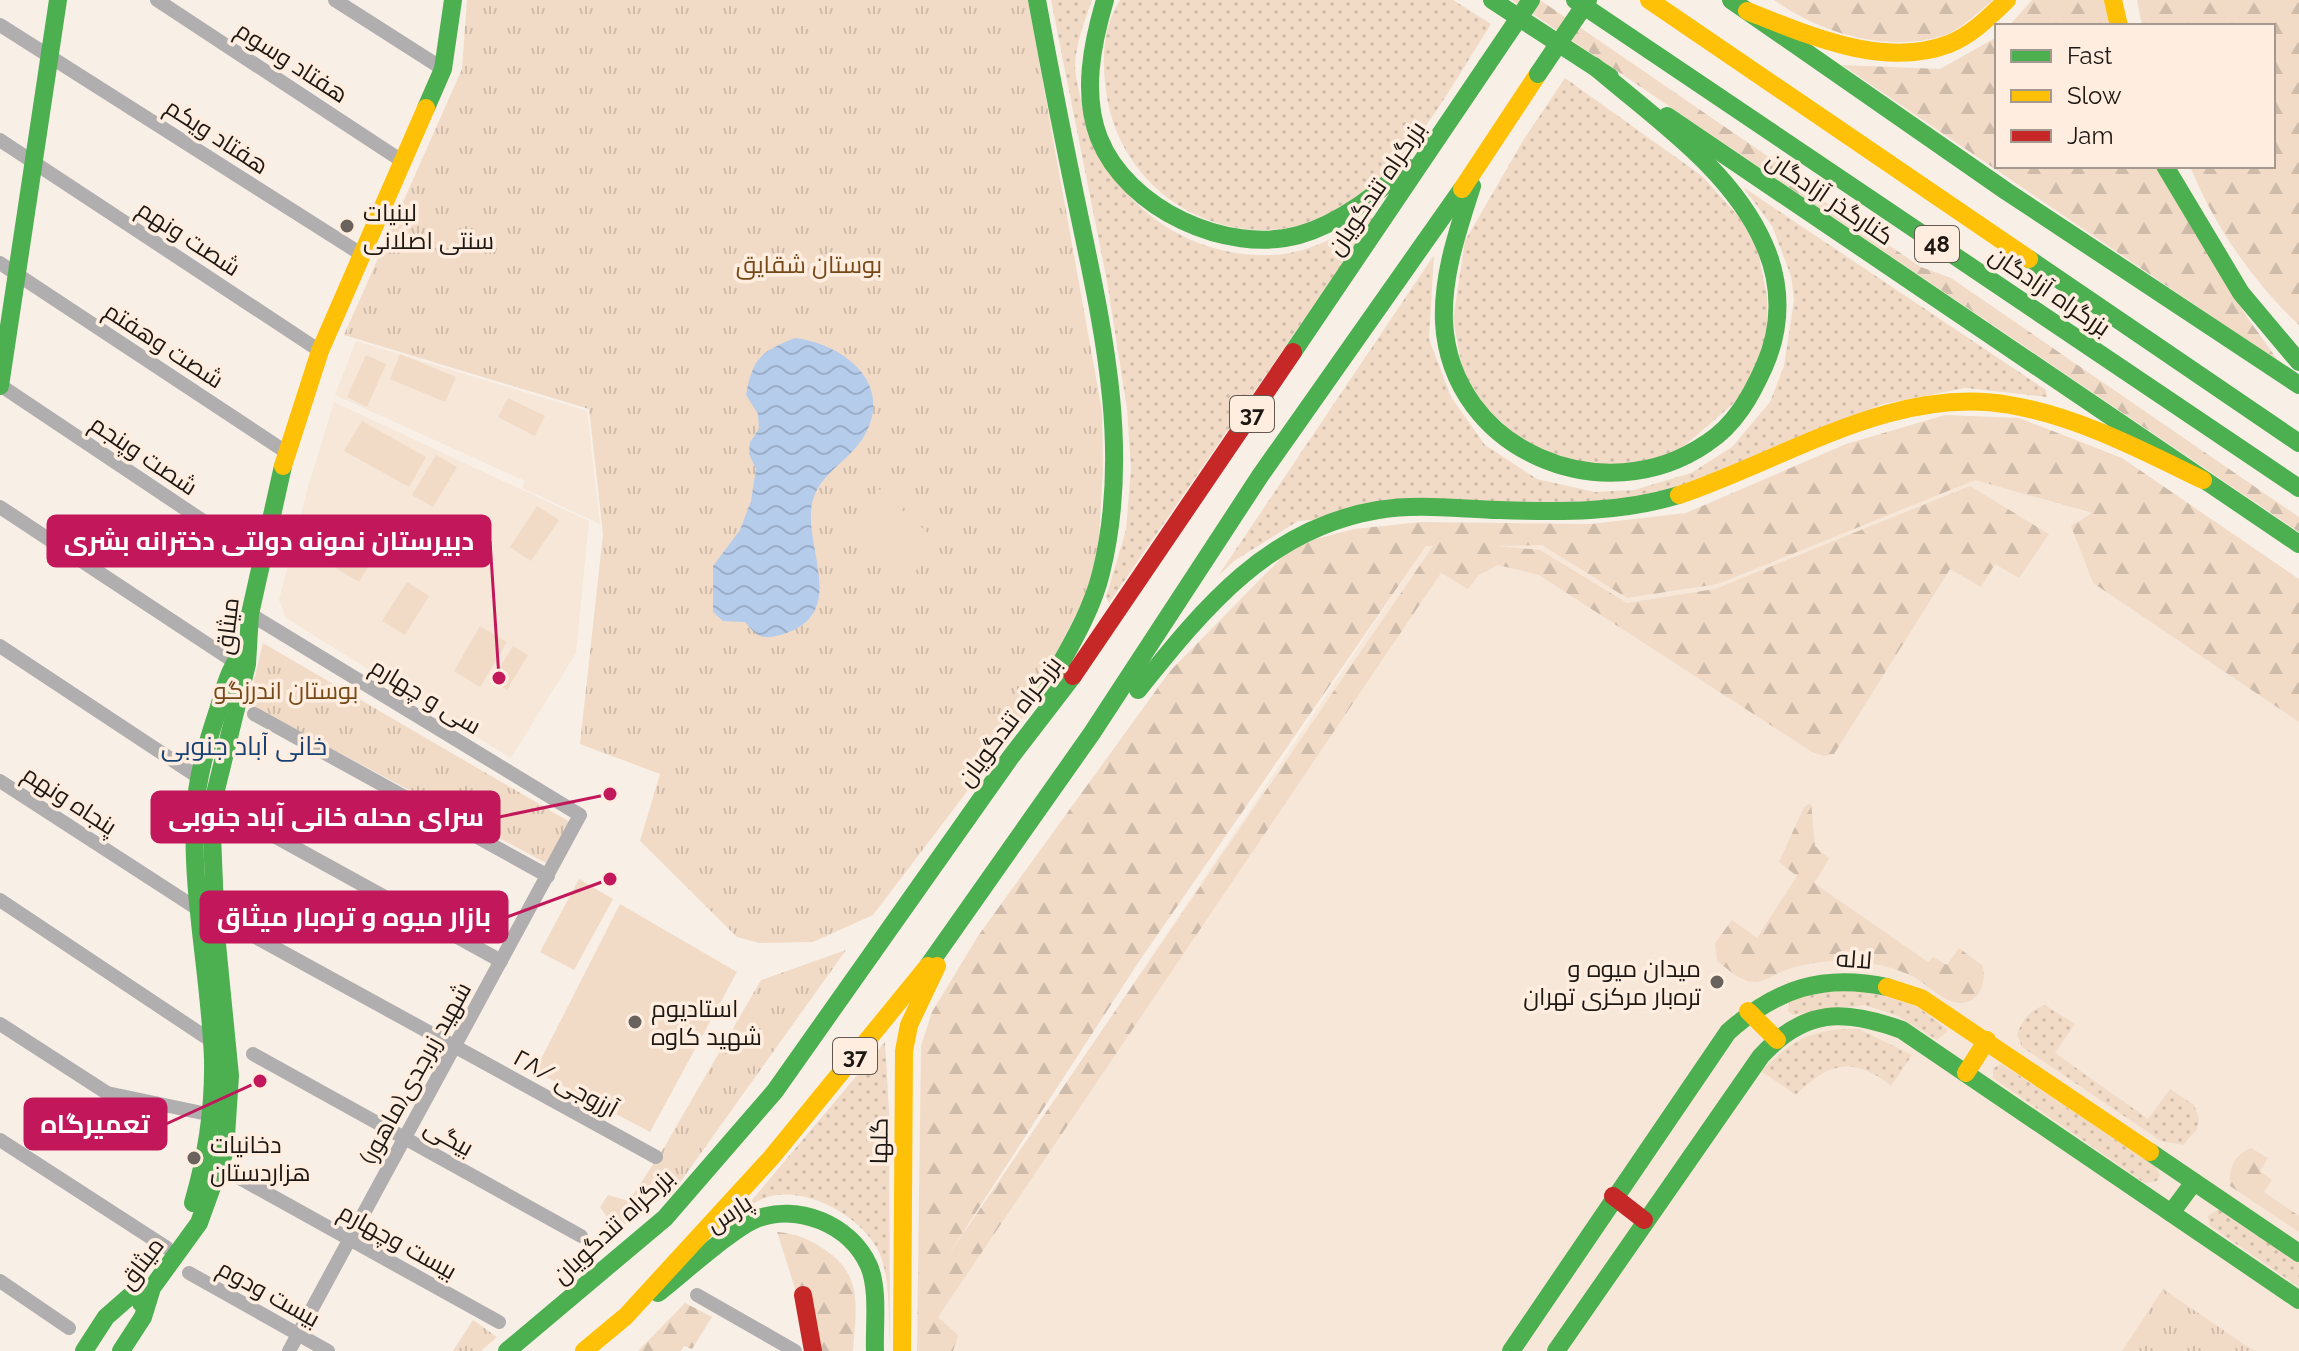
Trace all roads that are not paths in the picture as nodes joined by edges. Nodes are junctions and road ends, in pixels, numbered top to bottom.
1 (58, 0) edge
2 (157, 0) edge
3 (335, 0) edge
4 (453, 0) edge
5 (1037, 0) edge
6 (1105, 0) edge
7 (1492, 0) edge
8 (1531, 0) edge
9 (1575, 0) edge
10 (1588, 0) edge
11 (1649, 0) edge
12 (1731, 0) edge
13 (2007, 0) edge
14 (2113, 0) edge
15 (1747, 11) junction
16 (2119, 24) edge
17 (0, 25) edge
18 (50, 56) junction
19 (1594, 66) junction
20 (443, 69) junction
21 (1439, 137) junction
22 (0, 140) edge
23 (402, 161) junction
24 (34, 162) junction
25 (1478, 166) junction
26 (2166, 168) edge
27 (361, 254) junction
28 (0, 263) edge
29 (17, 274) junction
30 (320, 351) junction
31 (2299, 362) edge
32 (2299, 385) edge
33 (0, 386) edge
34 (2299, 443) edge
35 (286, 452) junction
36 (2203, 480) junction
37 (2299, 488) edge
38 (0, 507) edge
39 (2299, 544) edge
40 (263, 561) junction
41 (250, 614) junction
42 (0, 646) edge
43 (248, 646) junction
44 (233, 661) junction
45 (254, 714) dead end
46 (1092, 733) junction
47 (1010, 758) junction
48 (0, 781) edge
49 (208, 781) junction
50 (225, 809) dead end
51 (580, 815) joint
52 (548, 876) junction
53 (0, 900) edge
54 (196, 908) junction
55 (241, 929) dead end
56 (949, 941) junction
57 (501, 961) junction
58 (1748, 1011) junction
59 (0, 1024) edge
60 (210, 1040) junction
61 (1777, 1040) junction
62 (1987, 1040) junction
63 (454, 1047) junction
64 (253, 1054) dead end
65 (1966, 1073) junction
66 (212, 1115) junction
67 (405, 1138) junction
68 (0, 1140) edge
69 (656, 1157) dead end
70 (234, 1175) dead end
71 (2194, 1182) junction
72 (1613, 1196) junction
73 (2171, 1213) junction
74 (1644, 1220) junction
75 (581, 1236) dead end
76 (350, 1239) junction
77 (167, 1248) junction
78 (2299, 1253) edge
79 (189, 1273) dead end
80 (0, 1281) edge
81 (151, 1291) junction
82 (697, 1295) dead end
83 (803, 1295) dead end
84 (130, 1296) junction
85 (2299, 1300) edge
86 (626, 1316) junction
87 (499, 1322) dead end
88 (69, 1328) dead end
89 (298, 1334) junction
90 (84, 1351) edge
91 (100, 1351) edge
92 (110, 1351) edge
93 (121, 1351) edge
94 (289, 1351) edge
95 (328, 1351) edge
96 (507, 1351) edge
97 (584, 1351) edge
98 (795, 1351) edge
99 (813, 1351) edge
100 (875, 1351) edge
101 (902, 1351) edge
102 (1511, 1351) edge
103 (1556, 1351) edge

1 - 18 main road
2 - 23 street, هفتاد وسوم
3 - 20 street
4 - 20 main road, میثاق
5 - 47 main road
6 - 21 main road
7 - 19 main road, کنارگذر آزادگان
8 - 21 main road, بزرگراه تندگویان / 37, bridge
9 - 37 main road, بزرگراه آزادگان / 48
10 - 25 main road, 37, bridge
11 - 34 main road, بزرگراه آزادگان / 48
12 - 15 main road
13 - 15 main road
14 - 16 main road
15 - 32 main road
17 - 18 street, هفتاد ویکم
18 - 24 main road
18 - 27 street, هفتاد ویکم
19 - 25 main road
19 - 36 main road, کنارگذر آزادگان
20 - 23 main road, میثاق
21 - 47 main road, بزرگراه تندگویان / 37
22 - 24 street, شصت ونهم
23 - 27 main road, میثاق
24 - 29 main road
24 - 30 street, شصت ونهم
25 - 46 main road, 37
26 - 31 main road
27 - 30 main road, میثاق
28 - 29 street, شصت وهفتم
29 - 33 main road
29 - 35 street, شصت وهفتم
30 - 35 main road, میثاق
33 - 40 street, شصت وپنجم
35 - 40 main road, میثاق
36 - 39 main road, کنارگذر آزادگان
36 - 46 main road
38 - 44 street
40 - 41 main road, میثاق
41 - 43 main road, میثاق
41 - 51 street, سی و چهارم
42 - 49 street
43 - 44 main road
43 - 49 main road, میثاق
44 - 49 main road, میثاق
45 - 52 street
46 - 56 main road, 37
47 - 96 main road, بزرگراه تندگویان / 37
48 - 54 street, پنجاه ونهم
49 - 54 main road, میثاق
49 - 81 main road, میثاق
50 - 57 street
51 - 52 street, شهید زبرجدی(ماهور)
52 - 57 street, شهید زبرجدی(ماهور)
53 - 60 street
54 - 60 main road, میثاق
55 - 63 street, آرزوجی /۲۸
56 - 86 main road, 37
56 - 101 main road, گلها
57 - 63 street, شهید زبرجدی(ماهور)
58 - 61 main road
58 - 62 main road, لاله
58 - 72 main road, لاله
59 - 66 street
60 - 66 main road, میثاق
61 - 65 main road
61 - 74 main road
62 - 65 main road
62 - 71 main road, لاله
63 - 67 street, شهید زبرجدی(ماهور)
63 - 69 street, آرزوجی /۲۸
64 - 67 street, بیگی
65 - 73 main road
66 - 77 main road, میثاق
67 - 75 street, بیگی
67 - 76 street, شهید زبرجدی(ماهور)
68 - 77 street
70 - 76 street, بیست وچهارم
71 - 73 main road
71 - 78 main road, لاله
72 - 74 main road
72 - 102 main road, لاله
73 - 85 main road
74 - 103 main road
76 - 87 street, بیست وچهارم
76 - 89 street, شهید زبرجدی(ماهور)
77 - 84 main road, میثاق
79 - 89 street, بیست ودوم
80 - 88 street
81 - 92 main road, میثاق
81 - 93 main road
82 - 98 street
83 - 99 main road
84 - 90 main road
84 - 91 main road, میثاق
86 - 97 main road, 37
86 - 100 main road, پارس
89 - 94 street, شهید زبرجدی(ماهور)
89 - 95 street, بیست ودوم

